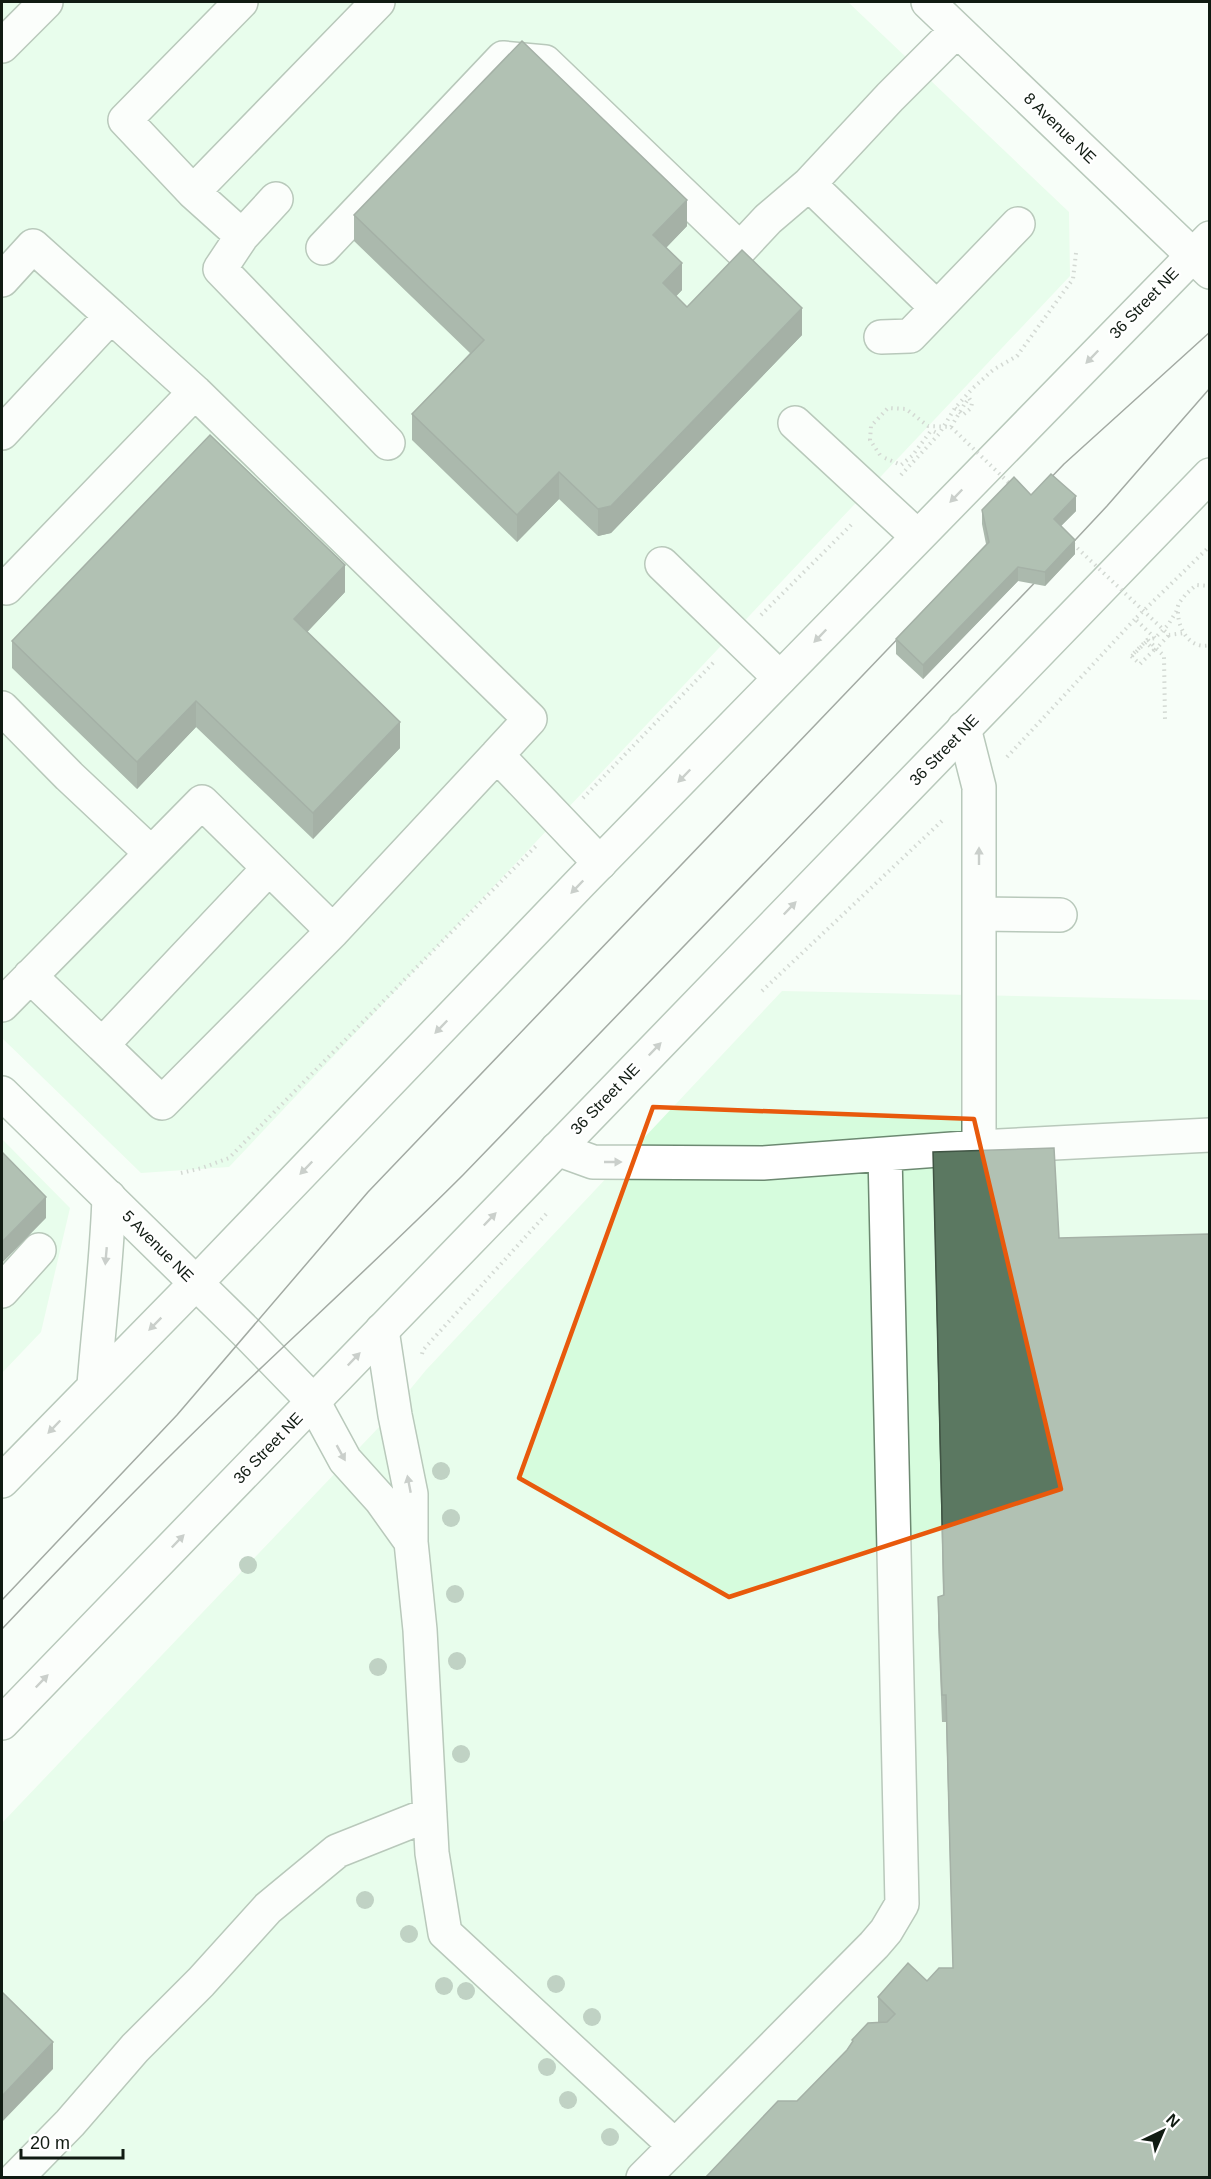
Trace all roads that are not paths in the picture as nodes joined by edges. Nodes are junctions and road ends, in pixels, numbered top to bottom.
1 (46, 2) edge
2 (241, 2) edge
3 (378, 2) edge
4 (928, 2) edge
5 (957, 30) junction
6 (2, 46) edge
7 (809, 183) junction
8 (193, 192) junction
9 (276, 199) dead end
10 (1018, 224) dead end
11 (242, 236) junction
12 (323, 248) dead end
13 (1204, 255) edge
14 (2, 280) edge
15 (937, 308) junction
16 (111, 316) junction
17 (881, 337) dead end
18 (195, 393) junction
19 (795, 423) dead end
20 (2, 434) edge
21 (388, 443) dead end
22 (1209, 475) edge
23 (1209, 503) edge
24 (1168, 519) junction
25 (917, 536) junction
26 (662, 564) dead end
27 (2, 584) edge
28 (780, 678) junction
29 (2, 708) edge
30 (964, 728) junction
31 (497, 755) junction
32 (151, 853) junction
33 (600, 863) junction
34 (268, 868) junction
35 (979, 914) junction
36 (1060, 915) dead end
37 (333, 931) junction
38 (30, 976) junction
39 (2, 1005) edge
40 (102, 1045) junction
41 (2, 1093) edge
42 (1209, 1135) edge
43 (979, 1147) junction
44 (557, 1149) junction
45 (885, 1154) junction
46 (109, 1197) junction
47 (39, 1250) dead end
48 (196, 1283) junction
49 (2, 1291) edge
50 (382, 1330) junction
51 (94, 1385) junction
52 (313, 1401) junction
53 (2, 1481) edge
54 (411, 1542) junction
55 (2, 1723) edge
56 (430, 1814) junction
57 (675, 2146) junction
58 (16, 2178) edge
59 (643, 2178) edge

1 - 6 main road
2 - 8 main road
3 - 8 main road
4 - 5 main road, 8 Avenue NE
5 - 7 main road
5 - 13 main road, 8 Avenue NE
7 - 12 main road
7 - 15 main road
8 - 11 main road
9 - 11 main road
10 - 15 main road
11 - 21 main road
13 -> 25 main road, 36 Street NE
14 - 16 main road
15 - 17 main road
16 - 18 main road
16 - 20 main road
18 - 27 main road
18 - 31 main road
19 - 25 main road
22 - 24 main road, 36 Street NE
23 - 24 main road
24 - 30 main road, 36 Street NE
25 -> 28 main road, 36 Street NE
26 - 28 main road
28 -> 33 main road, 36 Street NE
29 - 32 main road
35 -> 30 main road
44 -> 30 main road, 36 Street NE
31 - 33 main road
31 - 37 main road
32 - 34 main road
32 - 38 main road
33 -> 48 main road, 36 Street NE
34 - 37 main road
34 - 40 main road
35 - 36 main road
35 - 43 main road
37 - 40 main road
38 - 39 main road
38 - 40 main road
41 - 46 main road, 5 Avenue NE
42 - 43 main road
43 - 45 main road
44 -> 45 main road
50 -> 44 main road, 36 Street NE
45 - 57 main road
46 - 48 main road, 5 Avenue NE
46 -> 51 main road
47 - 49 main road
48 -> 51 main road, 36 Street NE
48 - 52 main road, 5 Avenue NE
52 -> 50 main road, 36 Street NE
54 -> 50 main road
51 -> 53 main road, 36 Street NE
52 -> 54 main road, 5 Avenue NE
55 -> 52 main road, 36 Street NE
54 - 56 main road
56 - 57 main road
56 - 58 main road
57 - 59 main road

